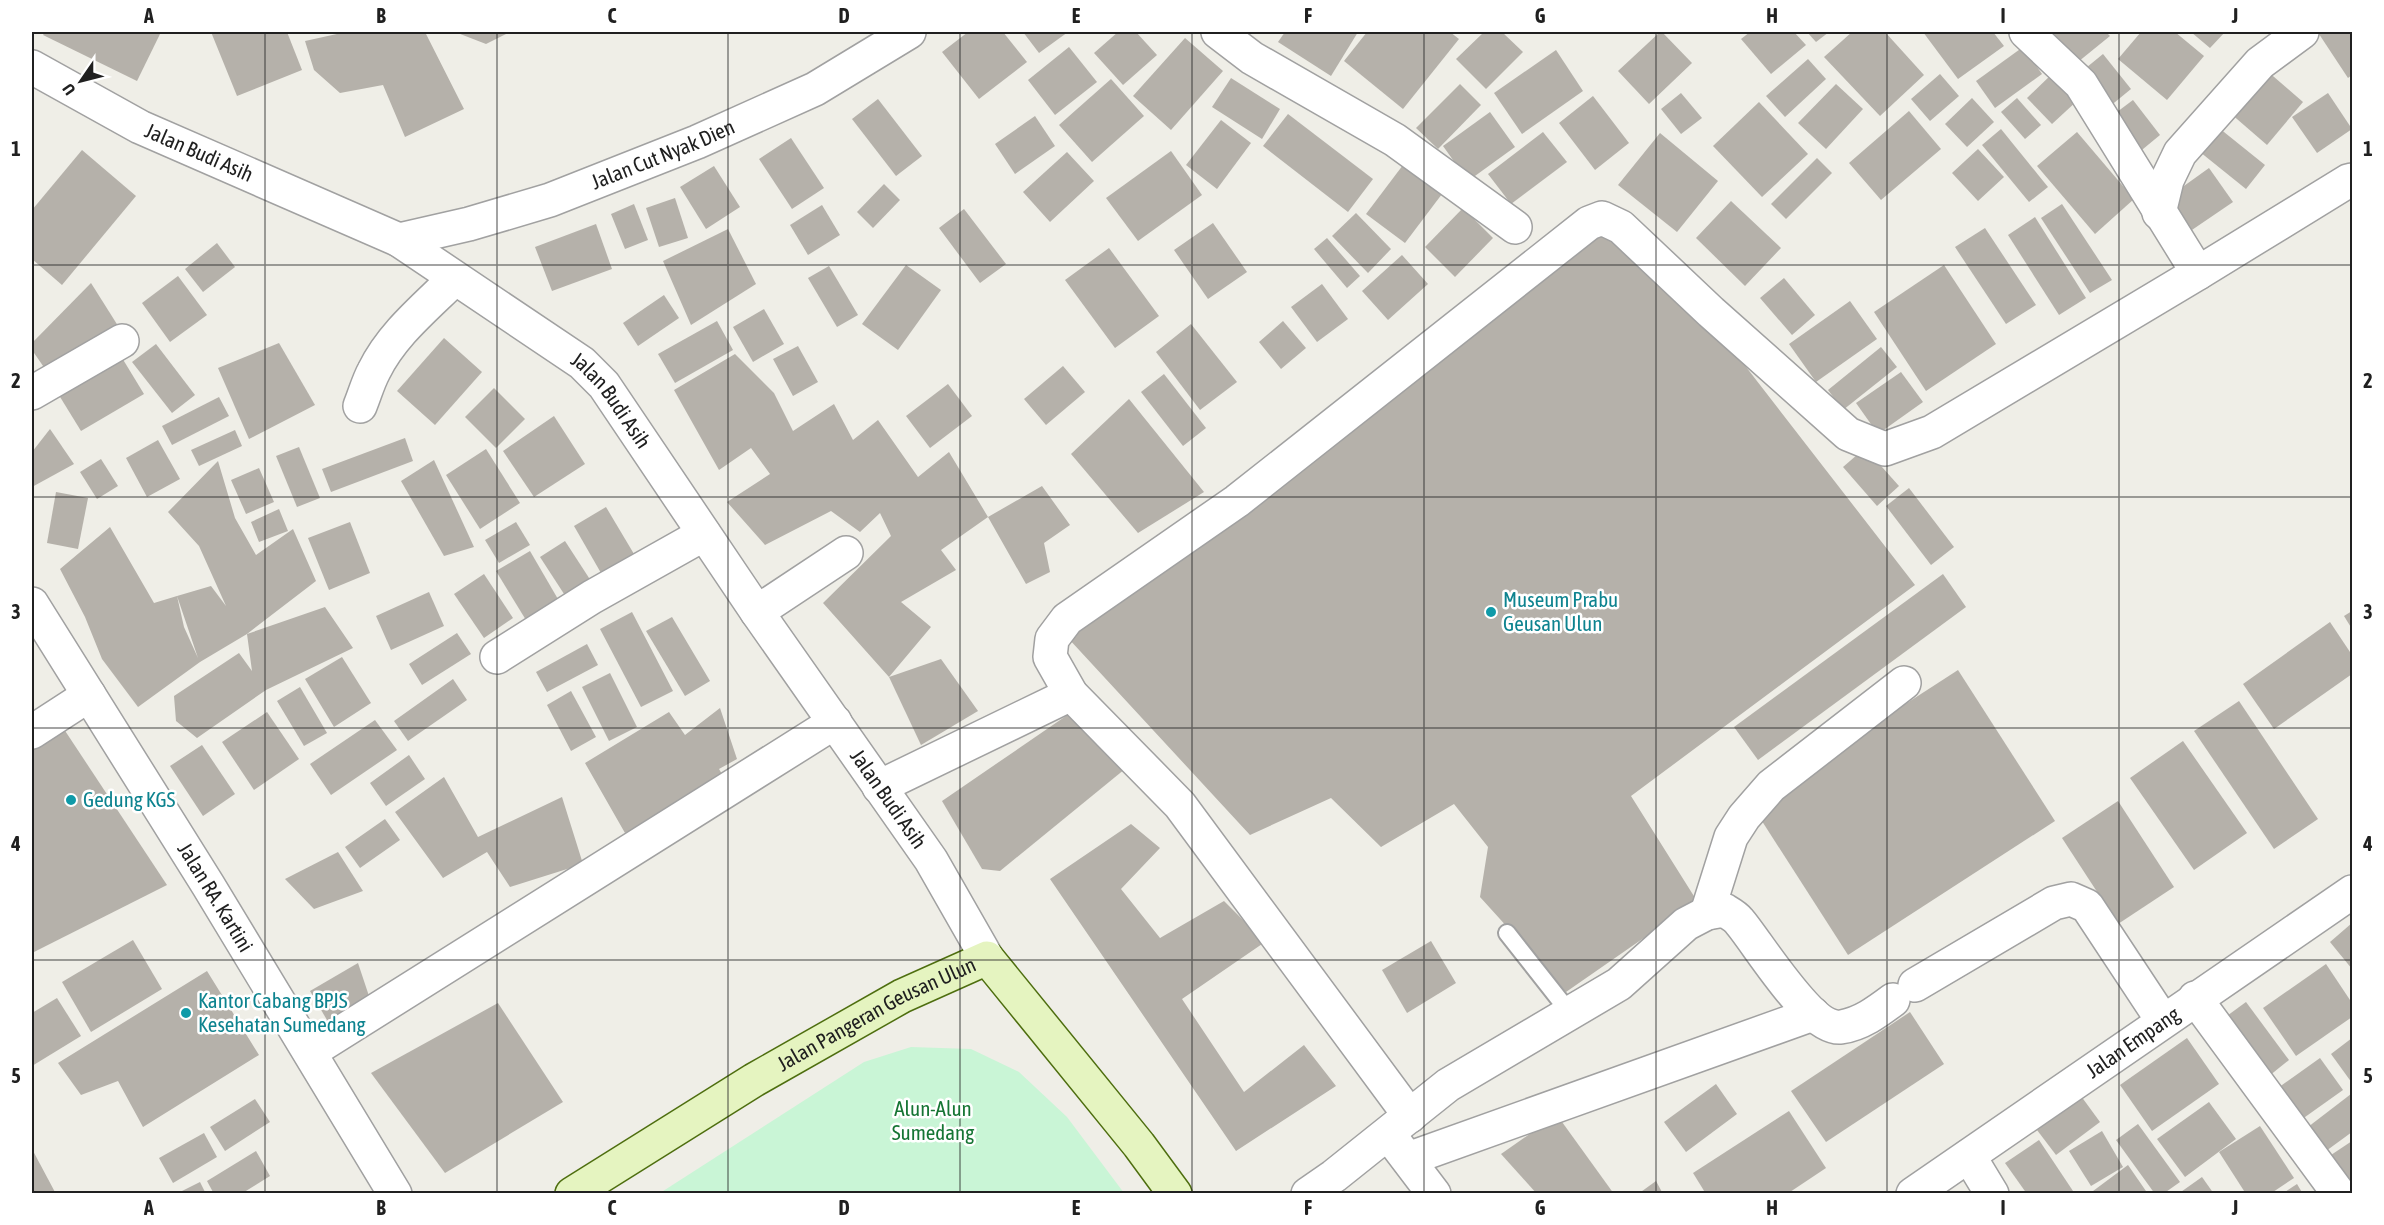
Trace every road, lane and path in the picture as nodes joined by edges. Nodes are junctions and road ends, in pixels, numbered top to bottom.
1 (909, 32) edge
2 (1218, 32) edge
3 (2026, 32) edge
4 (2302, 32) edge
5 (32, 67) edge
6 (2352, 180) edge
7 (2159, 213) junction
8 (1515, 227) dead end
9 (399, 240) junction
10 (2198, 273) junction
11 (454, 279) junction
12 (122, 340) dead end
13 (32, 393) edge
14 (360, 406) dead end
15 (704, 534) junction
16 (846, 553) dead end
17 (32, 604) edge
18 (757, 612) junction
19 (497, 657) dead end
20 (1904, 684) dead end
21 (1071, 694) junction
22 (88, 695) junction
23 (835, 722) junction
24 (32, 732) edge
25 (879, 787) junction
26 (2352, 892) edge
27 (1707, 913) junction
28 (1507, 933) dead end
29 (987, 958) junction
30 (2195, 998) junction
31 (1570, 1013) junction
32 (1813, 1014) junction
33 (2163, 1021) junction
34 (310, 1052) junction
35 (1399, 1124) junction
36 (1969, 1156) junction
37 (1408, 1159) junction
38 (395, 1194) edge
39 (572, 1194) edge
40 (1175, 1194) edge
41 (1308, 1194) edge
42 (1434, 1194) edge
43 (1913, 1194) edge
44 (1992, 1194) edge
45 (2339, 1194) edge

1 - 9 street, Jalan Cut Nyak Dien
2 - 8 street
3 - 7 street
4 - 7 street
5 - 9 street, Jalan Budi Asih
6 - 10 street
7 - 10 street
9 - 11 street, Jalan Budi Asih
10 - 21 street
11 - 14 street
11 - 15 street, Jalan Budi Asih
12 - 13 street
15 - 18 street, Jalan Budi Asih
15 - 19 street
16 - 18 street
17 - 22 street, Jalan RA. Kartini
18 - 23 street, Jalan Budi Asih
20 - 27 street
21 - 25 street
21 - 35 street
22 - 24 street
22 - 34 street, Jalan RA. Kartini
23 - 25 street, Jalan Budi Asih
23 - 34 street
25 - 29 street, Jalan Budi Asih
26 - 30 street, Jalan Empang
27 - 31 street
27 - 32 street
28 - 31 lane
29 - 39 main road, Jalan Pangeran Geusan Ulun
29 - 40 main road, Jalan Pangeran Geusan Ulun
30 - 33 street, Jalan Empang
30 - 45 street
31 - 35 street
32 - 33 street
32 - 37 street
33 - 36 street, Jalan Empang
34 - 38 street, Jalan RA. Kartini
35 - 37 street
35 - 41 street
36 - 43 street, Jalan Empang
36 - 44 street
37 - 42 street

